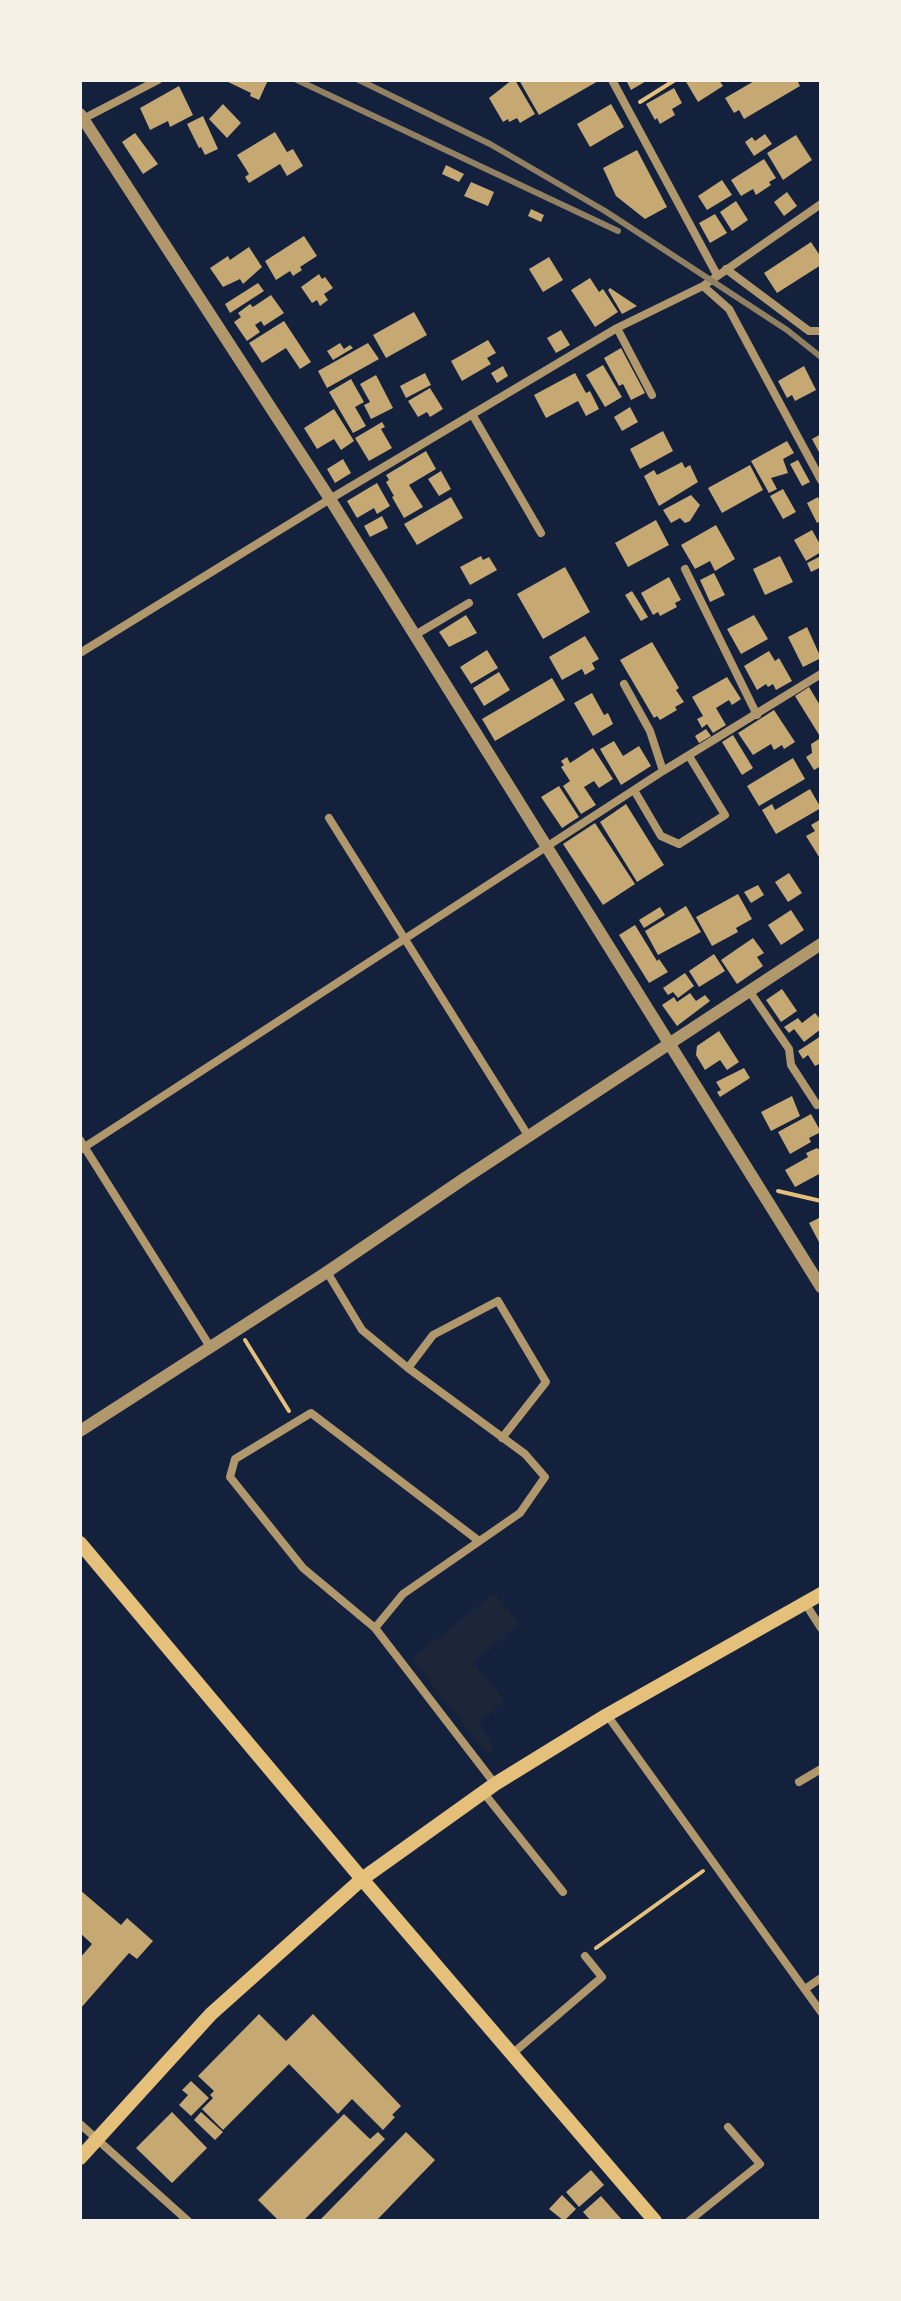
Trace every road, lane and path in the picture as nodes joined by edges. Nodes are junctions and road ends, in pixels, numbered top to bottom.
1 (158, 80) edge
2 (612, 80) edge
3 (675, 80) edge
4 (627, 109) junction
5 (81, 118) edge
6 (821, 204) edge
7 (726, 269) junction
8 (717, 275) junction
9 (703, 286) junction
10 (617, 328) junction
11 (821, 331) edge
12 (652, 395) dead end
13 (472, 414) junction
14 (821, 480) edge
15 (330, 499) junction
16 (541, 533) dead end
17 (685, 569) dead end
18 (469, 603) dead end
19 (415, 635) junction
20 (80, 653) edge
21 (821, 674) edge
22 (624, 684) dead end
23 (757, 715) junction
24 (689, 756) junction
25 (663, 771) junction
26 (634, 790) junction
27 (329, 818) dead end
28 (546, 847) junction
29 (404, 939) junction
30 (821, 944) edge
31 (750, 992) junction
32 (670, 1045) junction
33 (817, 1105) dead end
34 (529, 1137) junction
35 (81, 1145) edge
36 (760, 1187) junction
37 (821, 1201) edge
38 (327, 1272) junction
39 (821, 1287) edge
40 (237, 1328) junction
41 (209, 1345) junction
42 (408, 1368) junction
43 (296, 1422) junction
44 (80, 1431) edge
45 (502, 1438) junction
46 (479, 1541) junction
47 (80, 1543) edge
48 (821, 1594) edge
49 (805, 1603) junction
50 (375, 1628) junction
51 (821, 1628) edge
52 (607, 1715) junction
53 (821, 1769) edge
54 (799, 1782) dead end
55 (489, 1788) junction
56 (714, 1863) junction
57 (362, 1879) junction
58 (563, 1892) dead end
59 (585, 1956) joint
60 (821, 1978) edge
61 (805, 1989) junction
62 (821, 2012) edge
63 (512, 2054) junction
64 (80, 2124) edge
65 (728, 2127) dead end
66 (96, 2138) junction
67 (80, 2158) edge
68 (188, 2221) edge
69 (655, 2221) edge
70 (689, 2221) edge

1 - 5 street
2 - 4 street
3 - 4 path
4 - 8 street
5 - 15 street
6 - 7 street
7 - 8 street
7 - 11 street
8 - 9 street
9 - 10 street
9 - 14 street
10 - 12 street
10 - 13 street
13 - 15 street
13 - 16 street
15 - 19 street
15 - 20 street
17 - 23 street
18 - 19 street
19 - 28 street
21 - 23 street
22 - 25 street
23 - 24 street
24 - 25 street
24 - 26 street
25 - 26 street
26 - 28 street
27 - 29 street
28 - 29 street
28 - 32 street
29 - 34 street
29 - 35 street
30 - 31 street
31 - 32 street
31 - 33 street
32 - 34 street
32 - 36 street
34 - 38 street
35 - 41 street
36 - 37 path
36 - 39 street
38 - 40 street
38 - 42 street
40 - 41 street
40 - 43 path
41 - 44 street
42 - 45 street
42 - 45 street
43 - 46 street
43 - 50 street
45 - 46 street
46 - 50 street
47 - 57 main road
48 - 49 main road
49 - 51 street
49 - 52 main road
50 - 55 street
52 - 55 main road
52 - 56 street
53 - 54 street
55 - 57 main road
55 - 58 street
56 - 59 path
56 - 61 street
57 - 63 main road
57 - 66 main road
59 - 63 street
60 - 61 street
61 - 62 street
63 - 69 main road
64 - 66 street
65 - 70 street
66 - 67 main road
66 - 68 street

